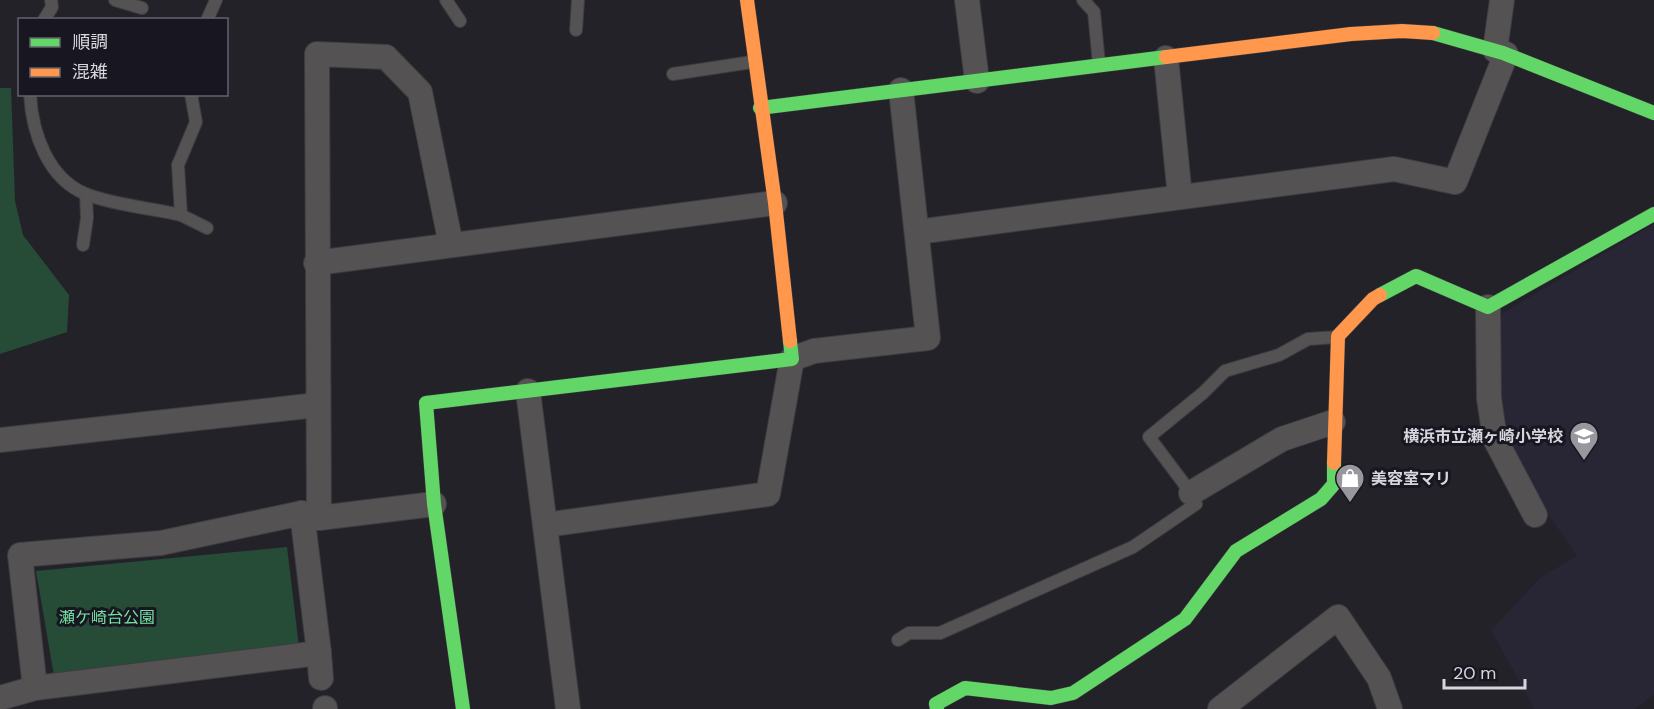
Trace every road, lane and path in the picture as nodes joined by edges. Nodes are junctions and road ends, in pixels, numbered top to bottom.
1 (51, 0) edge
2 (115, 0) edge
3 (216, 0) edge
4 (446, 0) edge
5 (578, 0) edge
6 (747, 0) edge
7 (967, 0) edge
8 (1083, 0) edge
9 (1502, 0) edge
10 (142, 8) dead end
11 (45, 18) edge
12 (208, 18) edge
13 (460, 21) dead end
14 (576, 30) dead end
15 (1500, 52) junction
16 (1166, 58) junction
17 (754, 62) junction
18 (1100, 65) junction
19 (673, 74) dead end
20 (977, 81) junction
21 (901, 90) junction
22 (30, 96) edge
23 (191, 96) edge
24 (760, 108) junction
25 (1654, 113) edge
26 (86, 194) junction
27 (1180, 198) junction
28 (775, 203) junction
29 (1654, 214) edge
30 (181, 215) junction
31 (207, 228) dead end
32 (917, 232) junction
33 (83, 245) dead end
34 (451, 245) junction
35 (316, 263) junction
36 (1488, 308) junction
37 (1338, 336) junction
38 (792, 359) junction
39 (528, 391) junction
40 (318, 405) junction
41 (1333, 422) junction
42 (0, 441) edge
43 (1191, 493) junction
44 (434, 504) junction
45 (1536, 515) dead end
46 (311, 516) junction
47 (545, 525) junction
48 (898, 640) dead end
49 (319, 653) junction
50 (321, 678) dead end
51 (35, 688) junction
52 (0, 698) edge
53 (936, 706) edge
54 (463, 709) edge
55 (568, 709) edge
56 (921, 709) edge
57 (1220, 709) edge
58 (1390, 709) edge

1 - 11 lane
2 - 10 lane
3 - 12 lane
4 - 13 lane
5 - 14 lane
6 - 17 street
7 - 20 street
8 - 18 lane
9 - 15 street
15 - 16 street
15 - 25 street
15 - 27 street
16 - 18 street
16 - 27 street
17 - 19 lane
17 - 24 street
18 - 20 street
20 - 21 street
21 - 24 street
21 - 32 street
22 - 26 lane
23 - 30 lane
24 - 28 street
26 - 30 lane
26 - 33 lane
27 - 32 street
28 - 34 street
28 - 38 street
29 - 36 street
30 - 31 lane
32 - 38 street
34 - 35 street
34 - 35 street
35 - 40 street
36 - 37 street
36 - 45 street
37 - 41 street
37 - 43 lane
38 - 39 street
38 - 47 street
39 - 44 street
39 - 47 street
40 - 42 street
40 - 46 street
41 - 43 street
41 - 53 street
43 - 48 lane
44 - 46 street
44 - 54 street
46 - 49 street
46 - 51 street
47 - 55 street
49 - 50 street
49 - 51 street
51 - 52 street
53 - 56 lane
57 - 58 street

